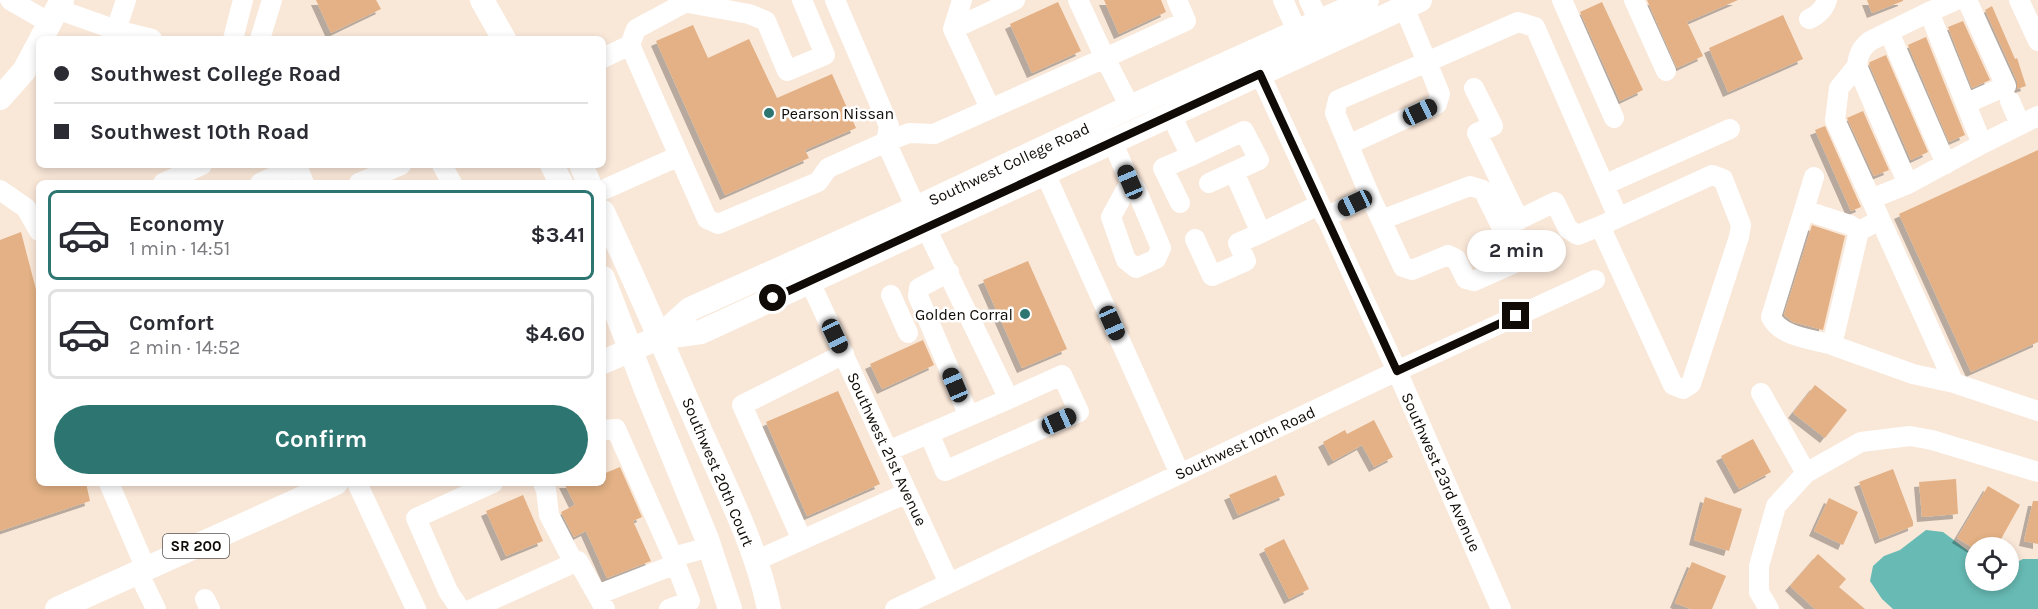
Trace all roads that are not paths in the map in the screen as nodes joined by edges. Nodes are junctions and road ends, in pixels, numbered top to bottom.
1 (10, 0) edge
2 (126, 0) edge
3 (243, 0) edge
4 (272, 0) edge
5 (482, 0) edge
6 (801, 0) edge
7 (835, 0) edge
8 (962, 0) edge
9 (1015, 0) edge
10 (1078, 0) edge
11 (1177, 0) edge
12 (1283, 0) edge
13 (1366, 0) edge
14 (1562, 0) edge
15 (1634, 0) edge
16 (1827, 0) edge
17 (1956, 0) edge
18 (1968, 0) edge
19 (689, 1) edge
20 (2022, 1) edge
21 (1412, 4) edge
22 (1933, 7) edge
23 (1314, 10) edge
24 (1809, 19) dead end
25 (50, 23) edge
26 (953, 29) junction
27 (116, 30) junction
28 (1297, 31) junction
29 (1889, 32) junction
30 (140, 36) edge
31 (234, 36) edge
32 (261, 36) edge
33 (502, 36) edge
34 (2038, 41) edge
35 (854, 43) junction
36 (630, 45) junction
37 (36, 48) edge
38 (825, 55) junction
39 (606, 57) edge
40 (1105, 58) junction
41 (1427, 62) junction
42 (1857, 66) junction
43 (1666, 71) dead end
44 (1260, 74) junction
45 (1474, 88) dead end
46 (0, 98) edge
47 (2010, 101) dead end
48 (1967, 103) junction
49 (1130, 107) junction
50 (990, 108) junction
51 (1171, 115) junction
52 (1614, 118) dead end
53 (2029, 120) edge
54 (1730, 129) dead end
55 (1112, 141) junction
56 (886, 142) junction
57 (1983, 144) junction
58 (1348, 145) junction
59 (679, 156) junction
60 (1191, 156) junction
61 (1946, 164) junction
62 (197, 168) edge
63 (293, 168) edge
64 (394, 168) edge
65 (1234, 172) junction
66 (1045, 173) junction
67 (1814, 177) dead end
68 (176, 180) edge
69 (267, 180) edge
70 (366, 180) edge
71 (1130, 182) junction
72 (1209, 183) dead end
73 (1908, 184) junction
74 (1604, 186) junction
75 (606, 189) edge
76 (0, 190) edge
77 (1370, 196) junction
78 (1871, 199) junction
79 (1180, 203) dead end
80 (1804, 210) junction
81 (1322, 211) junction
82 (606, 218) edge
83 (921, 218) junction
84 (1618, 218) junction
85 (1382, 220) junction
86 (1880, 220) junction
87 (1510, 224) junction
88 (36, 226) edge
89 (1600, 226) junction
90 (1859, 231) junction
91 (1261, 233) junction
92 (1195, 238) dead end
93 (949, 273) junction
94 (1595, 280) dead end
95 (810, 282) junction
96 (606, 286) edge
97 (891, 295) dead end
98 (908, 333) dead end
99 (658, 338) junction
100 (1832, 345) junction
101 (631, 350) junction
102 (844, 354) junction
103 (606, 361) edge
104 (1397, 371) junction
105 (1954, 383) junction
106 (1761, 393) dead end
107 (1009, 399) junction
108 (2033, 405) edge
109 (969, 416) junction
110 (606, 429) edge
111 (929, 434) junction
112 (888, 451) junction
113 (2038, 472) edge
114 (1806, 473) junction
115 (1180, 474) junction
116 (110, 486) edge
117 (329, 486) edge
118 (358, 486) edge
119 (486, 486) edge
120 (544, 486) edge
121 (907, 493) junction
122 (802, 540) junction
123 (710, 547) junction
124 (674, 561) junction
125 (755, 561) junction
126 (574, 563) junction
127 (142, 570) junction
128 (949, 583) junction
129 (601, 602) edge
130 (1763, 607) edge
131 (57, 609) edge
132 (156, 609) edge
133 (416, 609) edge
134 (460, 609) edge
135 (472, 609) edge
136 (669, 609) edge
137 (730, 609) edge
138 (769, 609) edge
139 (895, 609) edge
140 (1501, 609) edge

1 - 25 street
2 - 27 street
3 - 31 street
4 - 32 street
5 - 33 main road
6 - 38 street
7 - 35 street
8 - 26 street
9 - 26 street
10 - 40 street
11 - 40 street
12 - 28 street
13 - 23 main road, Southwest College Road
14 - 52 street
15 - 43 street
16 - 24 street
17 - 22 street
18 - 48 street
19 - 36 street
19 - 38 street
20 - 34 street
21 - 41 street
21 - 44 main road, Southwest College Road
22 - 29 street
22 - 48 street
23 - 28 main road, Southwest College Road
25 - 27 street
26 - 50 street
27 - 30 street
28 - 49 main road, Southwest College Road
29 - 42 street
29 - 61 street
35 - 38 street
35 - 56 street
36 - 39 street
36 - 59 street
37 - 46 main road
40 - 49 street
40 - 50 street
41 - 58 street
41 - 58 street
41 - 74 street
42 - 73 street
42 - 78 street
44 - 51 main road, Southwest College Road
44 - 81 street, Southwest 23rd Avenue
45 - 87 street
47 - 53 street
48 - 57 street
49 - 83 main road, Southwest College Road
50 - 56 street
51 - 55 main road, Southwest College Road
51 - 60 street
53 - 57 street
54 - 74 street
55 - 66 main road, Southwest College Road
55 - 71 street
56 - 59 street
56 - 83 street
57 - 61 street
58 - 77 street
59 - 75 street
60 - 65 street
60 - 79 street
61 - 73 street
62 - 68 street
63 - 69 street
64 - 70 street
65 - 72 street
65 - 91 street
66 - 83 main road, Southwest College Road
66 - 115 street
67 - 80 street
71 - 71 street
73 - 78 street
74 - 84 street
76 - 88 street
77 - 81 street
77 - 85 street
78 - 86 street
80 - 90 street
80 - 100 street
81 - 91 street
81 - 104 street, Southwest 23rd Avenue
82 - 99 main road, Southwest 20th Court
83 - 93 street
83 - 95 main road, Southwest College Road
83 - 99 main road, Southwest College Road
84 - 89 street
84 - 89 street
85 - 87 street
85 - 87 street
86 - 90 street
86 - 105 street
87 - 89 street
90 - 100 street
91 - 92 street
93 - 107 street
93 - 109 street
94 - 104 street, Southwest 10th Road
95 - 99 main road, Southwest College Road
95 - 102 street, Southwest 21st Avenue
96 - 101 main road
97 - 98 street
99 - 101 main road, Southwest College Road
99 - 125 main road, Southwest 20th Court
100 - 105 street
101 - 103 main road, Southwest College Road
101 - 123 main road
102 - 112 street, Southwest 21st Avenue
102 - 122 street
104 - 115 street, Southwest 10th Road
104 - 140 street, Southwest 23rd Avenue
105 - 108 street
106 - 114 street
107 - 109 street
107 - 111 street
109 - 111 street
110 - 124 street
111 - 112 street
112 - 121 street, Southwest 21st Avenue
113 - 114 street
114 - 130 street
115 - 128 street, Southwest 10th Road
116 - 127 street
117 - 127 main road, SR 200
118 - 133 street
119 - 134 street
120 - 126 street
121 - 122 street
121 - 128 street, Southwest 21st Avenue
122 - 125 street
123 - 124 street
123 - 137 main road
124 - 129 street
124 - 136 street
125 - 138 main road, Southwest 20th Court
126 - 129 street
126 - 135 street
127 - 131 main road, SR 200
127 - 132 street
128 - 139 street, Southwest 10th Road

